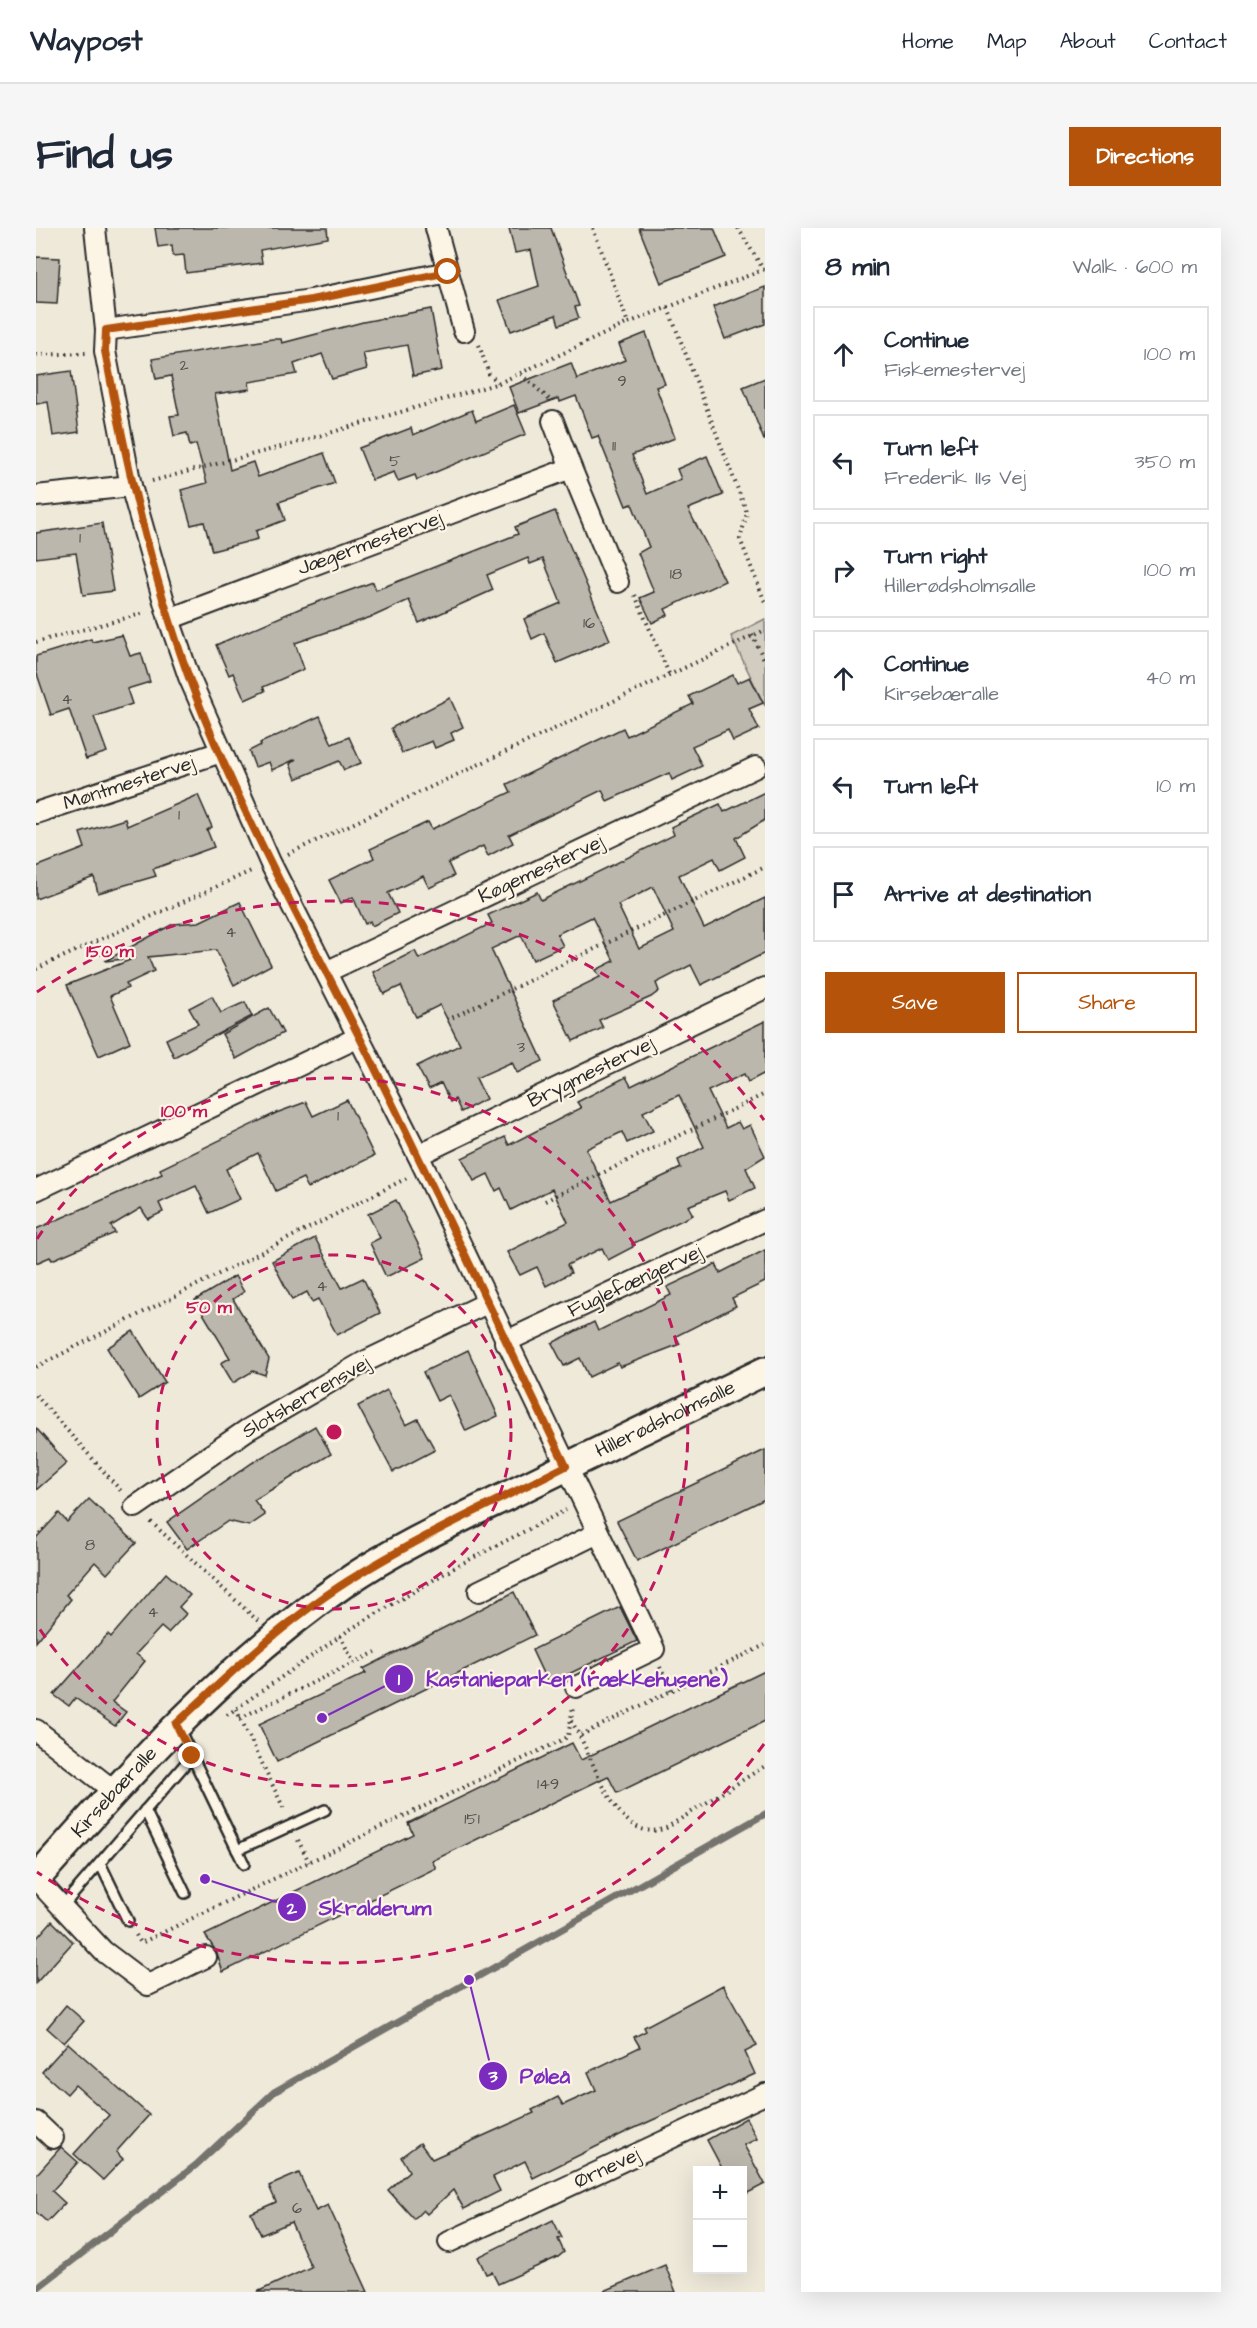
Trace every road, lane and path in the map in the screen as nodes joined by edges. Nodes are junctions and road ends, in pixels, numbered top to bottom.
1 (96, 228) edge
2 (436, 228) edge
3 (593, 228) edge
4 (738, 228) edge
5 (764, 269) edge
6 (448, 272) junction
7 (668, 308) junction
8 (628, 323) junction
9 (106, 330) junction
10 (464, 331) joint
11 (105, 351) junction
12 (36, 356) edge
13 (521, 374) junction
14 (499, 383) junction
15 (553, 421) joint
16 (571, 468) junction
17 (131, 486) junction
18 (36, 496) edge
19 (618, 582) joint
20 (765, 602) edge
21 (169, 619) junction
22 (765, 630) edge
23 (752, 635) junction
24 (36, 642) edge
25 (765, 662) edge
26 (669, 674) junction
27 (221, 752) junction
28 (756, 767) dead end
29 (36, 813) edge
30 (270, 862) junction
31 (765, 867) edge
32 (36, 969) edge
33 (326, 972) junction
34 (765, 988) edge
35 (447, 1020) dead end
36 (359, 1037) junction
37 (765, 1094) edge
38 (421, 1162) junction
39 (36, 1190) edge
40 (545, 1201) dead end
41 (765, 1220) edge
42 (487, 1303) junction
43 (506, 1342) junction
44 (36, 1367) edge
45 (765, 1371) edge
46 (566, 1466) junction
47 (583, 1501) junction
48 (135, 1507) dead end
49 (598, 1533) junction
50 (479, 1591) dead end
51 (274, 1635) joint
52 (340, 1635) junction
53 (765, 1645) edge
54 (376, 1652) dead end
55 (354, 1663) junction
56 (576, 1687) joint
57 (236, 1709) junction
58 (240, 1718) junction
59 (220, 1720) dead end
60 (570, 1721) junction
61 (176, 1724) junction
62 (36, 1730) edge
63 (581, 1735) junction
64 (192, 1756) junction
65 (765, 1766) edge
66 (114, 1791) junction
67 (145, 1810) junction
68 (325, 1810) dead end
69 (291, 1825) junction
70 (237, 1850) junction
71 (309, 1862) junction
72 (100, 1863) junction
73 (244, 1864) dead end
74 (36, 1879) edge
75 (185, 1893) dead end
76 (61, 1908) junction
77 (128, 1921) joint
78 (206, 1957) dead end
79 (765, 2094) edge
80 (36, 2122) edge
81 (53, 2138) dead end
82 (449, 2242) dead end

1 - 9 street
2 - 6 street
3 - 8 path
4 - 5 path
5 - 7 path
6 - 9 street
6 - 10 street
7 - 8 path
7 - 20 path
8 - 13 path
9 - 11 street
10 - 14 path
11 - 12 path
11 - 17 street
13 - 14 path
13 - 15 path
14 - 17 path
15 - 16 street
16 - 19 street
16 - 21 street, Jægermestervej
17 - 18 street
17 - 21 street
19 - 26 path
21 - 24 path
21 - 27 street
22 - 23 path
23 - 25 path
23 - 26 path
26 - 30 path
27 - 29 street, Møntmestervej
27 - 30 street
28 - 33 street, Køgemestervej
30 - 32 path
30 - 33 street
31 - 35 path
33 - 36 street
34 - 38 street, Brygmestervej
36 - 38 street
36 - 39 street
37 - 40 path
38 - 42 street
38 - 44 path
41 - 43 street, Fuglefængervej
42 - 43 street
42 - 48 street, Slotsherrensvej
43 - 46 street
45 - 46 street, Hillerødsholmsalle
46 - 47 street
46 - 51 street, Hillerødsholmsalle
47 - 49 street
47 - 52 path
49 - 50 street
49 - 56 street
51 - 61 street, Kirsebæralle
52 - 55 path
52 - 57 path
53 - 63 path
54 - 55 path
55 - 58 path
56 - 60 path
57 - 58 path
57 - 59 path
58 - 69 path
60 - 63 path
60 - 71 path
61 - 64 lane
61 - 66 street, Kirsebæralle
62 - 66 street
63 - 65 path
64 - 67 lane
64 - 70 lane
66 - 74 street, Kirsebæralle
67 - 72 lane
67 - 75 lane
68 - 69 lane
69 - 70 lane
69 - 71 path
70 - 73 lane
71 - 77 path
72 - 76 lane
72 - 77 lane
74 - 76 street
76 - 78 street
79 - 82 street, Ørnevej
80 - 81 street

